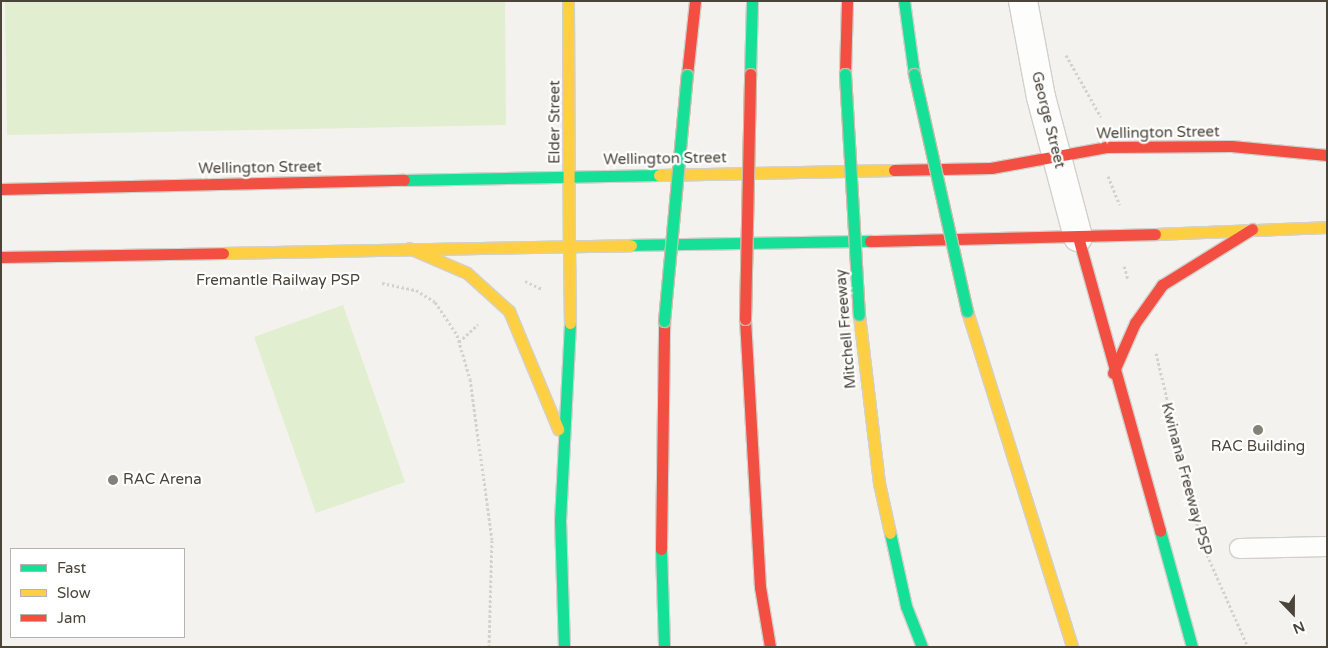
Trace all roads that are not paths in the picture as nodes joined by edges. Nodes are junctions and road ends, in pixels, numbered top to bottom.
1 (568, 1) edge
2 (695, 1) edge
3 (752, 1) edge
4 (847, 1) edge
5 (904, 1) edge
6 (1024, 1) edge
7 (1327, 155) edge
8 (1057, 156) junction
9 (570, 176) junction
10 (1, 189) edge
11 (1327, 227) edge
12 (1252, 229) junction
13 (1078, 237) junction
14 (569, 244) junction
15 (409, 248) junction
16 (1, 257) edge
17 (1112, 373) junction
18 (563, 442) junction
19 (1327, 546) edge
20 (1239, 548) dead end
21 (906, 606) junction
22 (564, 647) edge
23 (664, 647) edge
24 (770, 647) edge
25 (912, 647) edge
26 (922, 647) edge
27 (1072, 647) edge
28 (1192, 647) edge

1 - 9 main road, Elder Street
2 - 23 main road, bridge
3 - 24 main road, bridge
4 - 21 main road, Mitchell Freeway, bridge
5 - 27 main road, bridge
6 - 8 street, George Street
7 - 8 main road, Wellington Street
8 - 9 main road, Wellington Street
8 - 13 street, George Street
9 - 10 main road, Wellington Street
9 - 14 main road, Elder Street
11 - 12 main road
12 - 13 main road
12 - 17 main road
13 - 14 main road
13 - 17 main road
14 - 15 main road
14 - 18 main road, Elder Street
15 - 16 main road
15 - 18 main road
17 - 28 main road
18 - 22 main road, Elder Street
19 - 20 lane
21 - 25 main road
21 - 26 main road, Mitchell Freeway

